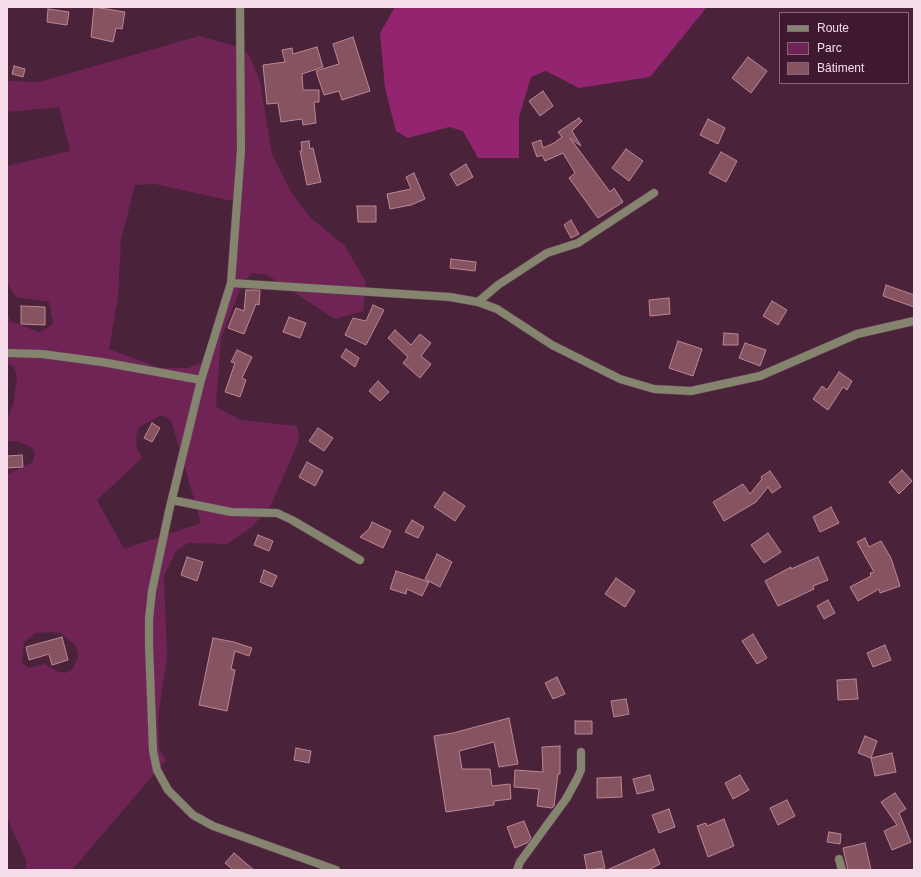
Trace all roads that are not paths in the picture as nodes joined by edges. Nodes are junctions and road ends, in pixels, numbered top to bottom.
1 (240, 7) edge
2 (654, 193) dead end
3 (231, 283) junction
4 (478, 302) junction
5 (914, 321) edge
6 (7, 353) edge
7 (201, 380) junction
8 (172, 500) junction
9 (360, 560) dead end
10 (581, 752) dead end
11 (839, 859) dead end
12 (336, 870) edge
13 (517, 870) edge
14 (842, 870) edge

1 - 3 street
2 - 4 street
3 - 4 street
3 - 7 street
4 - 5 street
6 - 7 street
7 - 8 street
8 - 9 street
8 - 12 street
10 - 13 street
11 - 14 street

